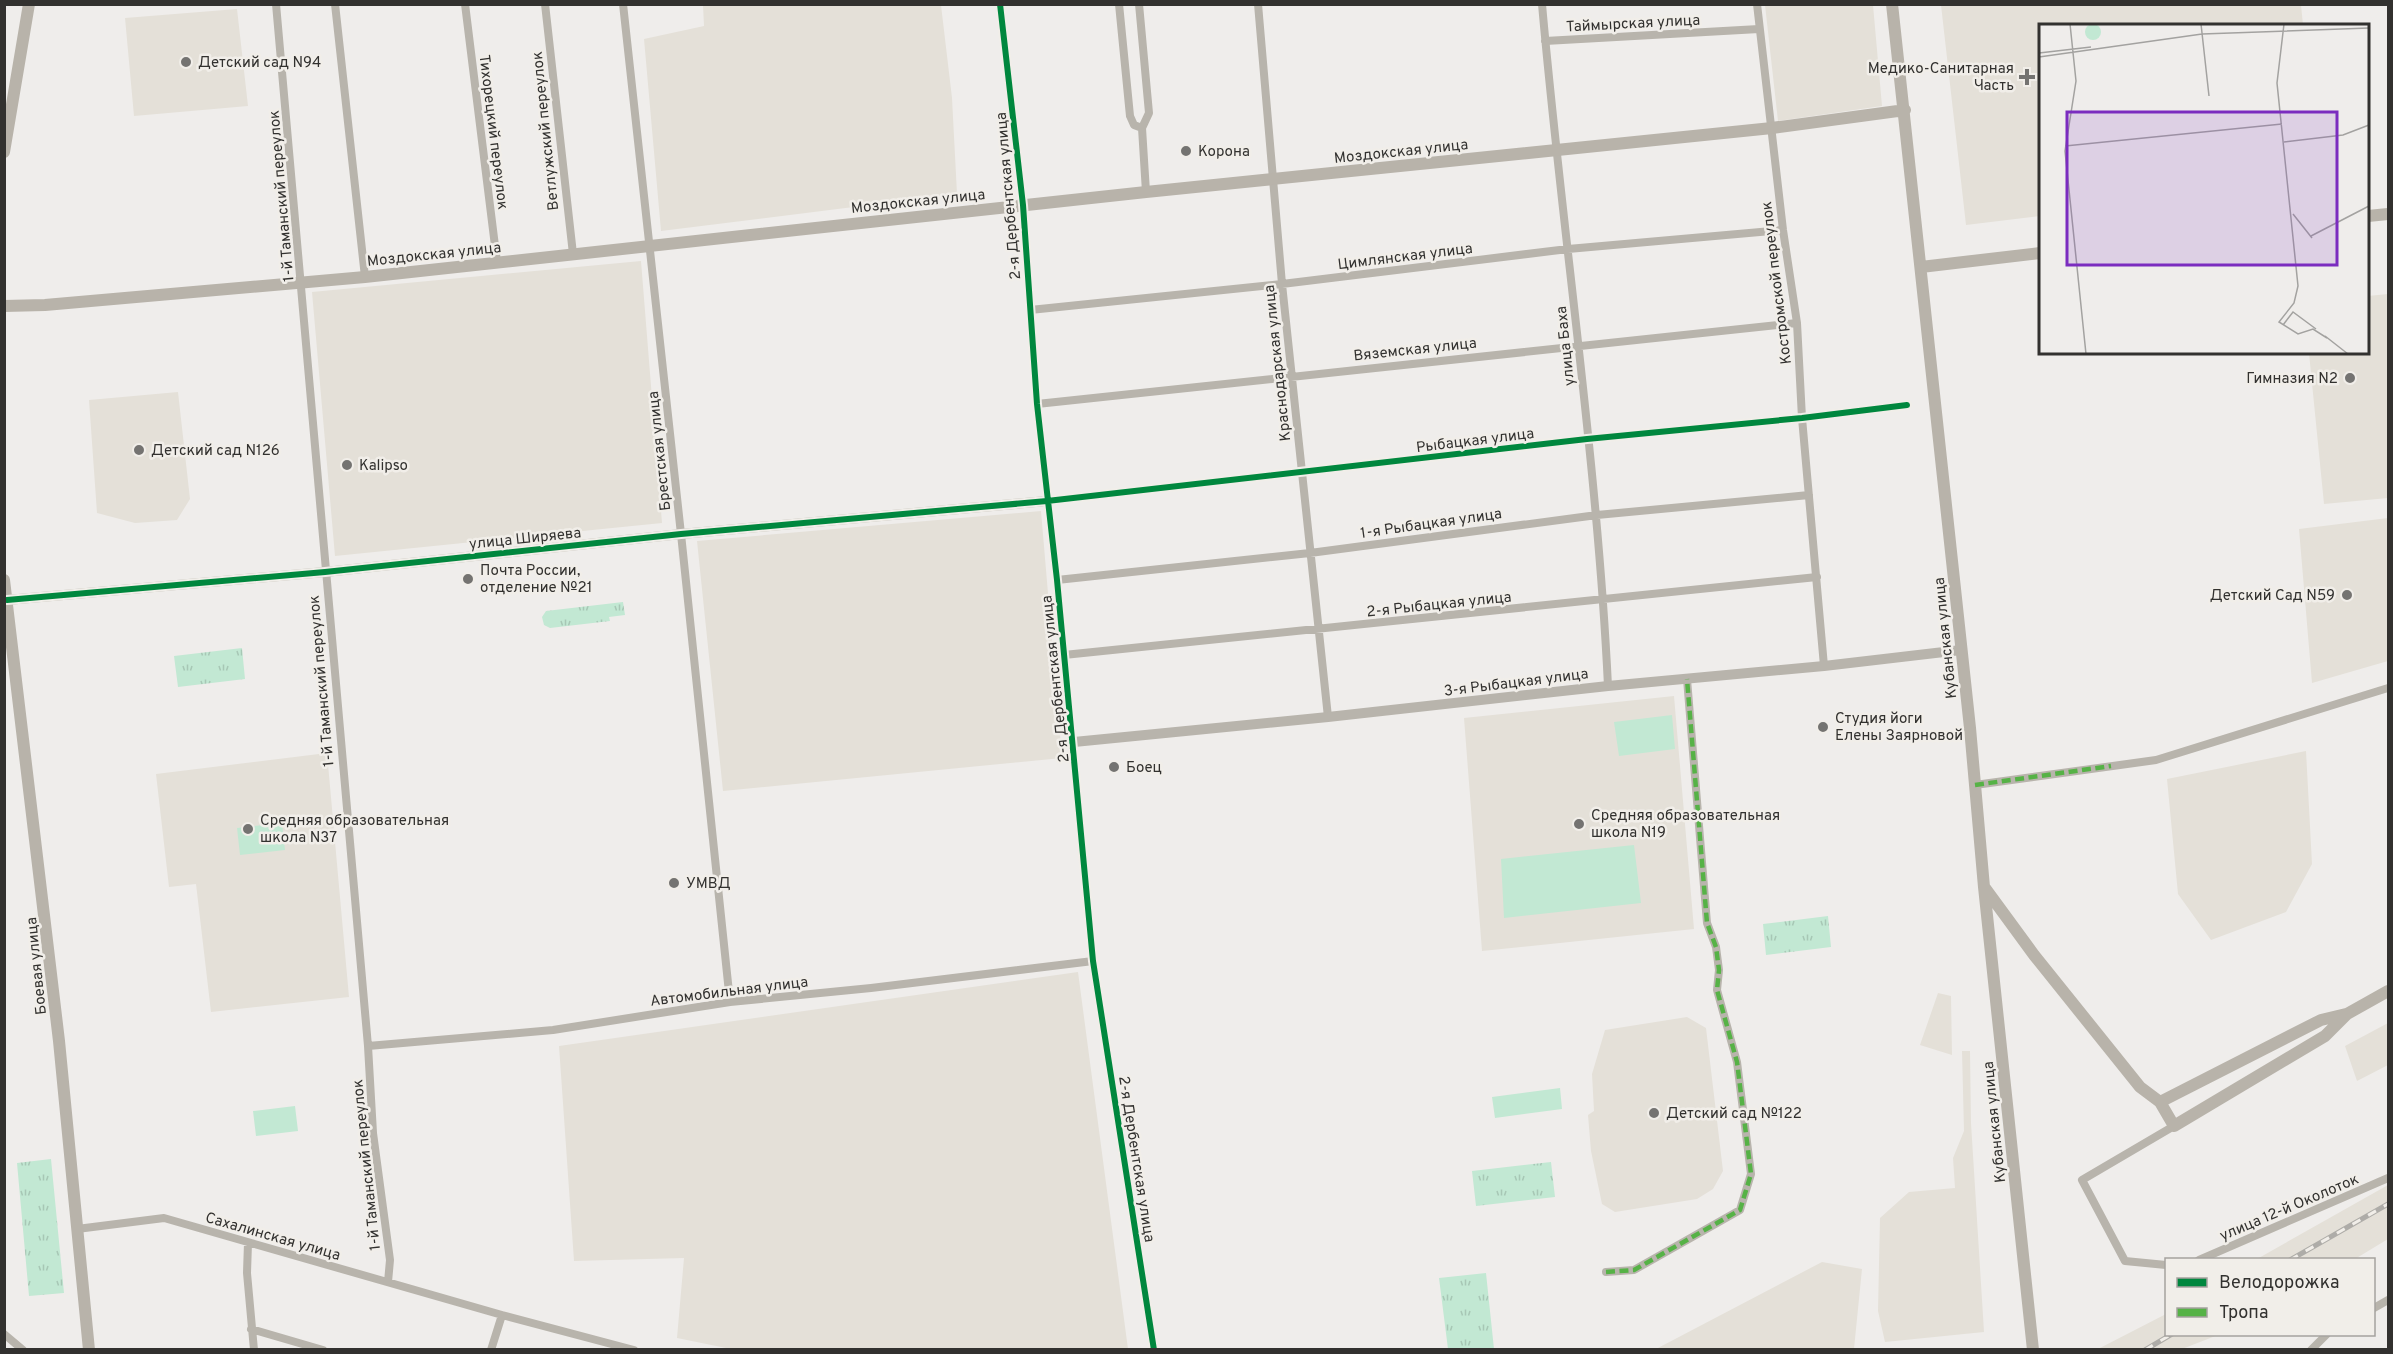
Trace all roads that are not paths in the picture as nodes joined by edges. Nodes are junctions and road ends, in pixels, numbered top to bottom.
1 (29, 4) edge
2 (276, 4) edge
3 (335, 4) edge
4 (465, 4) edge
5 (545, 4) edge
6 (623, 4) edge
7 (1000, 4) edge
8 (1119, 4) edge
9 (1139, 4) edge
10 (1257, 4) edge
11 (1542, 4) edge
12 (1757, 4) edge
13 (1892, 4) edge
14 (1759, 29) junction
15 (1545, 41) junction
16 (1905, 110) junction
17 (1142, 128) junction
18 (1772, 128) junction
19 (1557, 150) junction
20 (4, 152) edge
21 (1274, 178) junction
22 (1146, 192) junction
23 (1023, 205) junction
24 (2388, 214) edge
25 (2369, 216) edge
26 (1783, 230) junction
27 (650, 246) junction
28 (1568, 249) junction
29 (2039, 253) edge
30 (573, 254) junction
31 (497, 262) junction
32 (1921, 267) junction
33 (364, 277) junction
34 (302, 283) junction
35 (1282, 284) junction
36 (4, 306) edge
37 (1030, 310) junction
38 (1797, 323) junction
39 (1579, 345) junction
40 (1291, 375) junction
41 (1037, 404) junction
42 (1907, 405) dead end
43 (1802, 418) junction
44 (1587, 439) junction
45 (1302, 472) junction
46 (1809, 495) junction
47 (1047, 501) junction
48 (1597, 515) junction
49 (681, 534) junction
50 (1310, 553) junction
51 (325, 572) junction
52 (1817, 577) junction
53 (4, 580) edge
54 (1057, 580) junction
55 (1604, 599) junction
56 (6, 600) junction
57 (1318, 630) junction
58 (1961, 650) junction
59 (1064, 656) junction
60 (1824, 666) junction
61 (1687, 679) junction
62 (1608, 686) junction
63 (2388, 688) edge
64 (1328, 717) junction
65 (1074, 741) junction
66 (1976, 785) junction
67 (1984, 886) junction
68 (1093, 961) junction
69 (2388, 991) edge
70 (730, 1002) junction
71 (2347, 1014) junction
72 (368, 1046) junction
73 (2160, 1102) junction
74 (2174, 1126) junction
75 (2388, 1178) edge
76 (77, 1229) junction
77 (248, 1243) junction
78 (2204, 1258) edge
79 (2165, 1265) edge
80 (1606, 1272) dead end
81 (388, 1282) junction
82 (502, 1315) junction
83 (251, 1329) junction
84 (4, 1334) edge
85 (2325, 1336) edge
86 (2032, 1345) edge
87 (23, 1350) edge
88 (89, 1350) edge
89 (254, 1350) edge
90 (322, 1350) edge
91 (490, 1350) edge
92 (634, 1350) edge
93 (1154, 1350) edge
94 (2311, 1350) edge

1 - 20 main road
2 - 34 street, 1-й Таманский переулок
3 - 33 street
4 - 31 street, Тихорецкий переулок
5 - 30 street, Ветлужский переулок
6 - 27 street, Брестская улица
7 - 23 street, 2-я Дербентская улица
8 - 17 street
9 - 17 street
10 - 21 street, Краснодарская улица
11 - 15 street, улица Баха
12 - 14 street, Костромской переулок
13 - 16 main road, Кубанская улица
14 - 15 street, Таймырская улица
14 - 18 street, Костромской переулок
15 - 19 street, улица Баха
16 - 18 main road, Моздокская улица
16 - 32 main road, Кубанская улица
17 - 22 street
18 - 19 main road, Моздокская улица
18 - 26 street, Костромской переулок
19 - 21 main road, Моздокская улица
19 - 28 street, улица Баха
21 - 22 main road, Моздокская улица
21 - 35 street, Краснодарская улица
22 - 23 main road, Моздокская улица
23 - 27 main road, Моздокская улица
23 - 37 street, 2-я Дербентская улица
24 - 25 main road
26 - 28 street, Цимлянская улица
26 - 38 street, Костромской переулок
27 - 30 main road, Моздокская улица
27 - 49 street, Брестская улица
28 - 35 street, Цимлянская улица
28 - 39 street, улица Баха
29 - 32 main road
30 - 31 main road, Моздокская улица
31 - 33 main road, Моздокская улица
32 - 58 main road, Кубанская улица
33 - 34 main road, Моздокская улица
34 - 36 main road, Моздокская улица
34 - 51 street, 1-й Таманский переулок
35 - 37 street, Цимлянская улица
35 - 40 street, Краснодарская улица
37 - 41 street, 2-я Дербентская улица
38 - 39 street, Вяземская улица
38 - 43 street, Костромской переулок
39 - 40 street, Вяземская улица
39 - 44 street, улица Баха
40 - 41 street, Вяземская улица
40 - 45 street, Краснодарская улица
41 - 47 street, 2-я Дербентская улица
42 - 43 street, Рыбацкая улица
43 - 44 street, Рыбацкая улица
43 - 46 street, Костромской переулок
44 - 45 street, Рыбацкая улица
44 - 48 street, улица Баха
45 - 47 street, Рыбацкая улица
45 - 50 street, Краснодарская улица
46 - 48 street, 1-я Рыбацкая улица
46 - 52 street, Костромской переулок
47 - 49 street, улица Ширяева
47 - 54 street, 2-я Дербентская улица
48 - 50 street, 1-я Рыбацкая улица
48 - 55 street, улица Баха
49 - 51 street, улица Ширяева
49 - 70 street, Брестская улица
50 - 54 street, 1-я Рыбацкая улица
50 - 57 street, Краснодарская улица
51 - 56 street, улица Ширяева
51 - 72 street, 1-й Таманский переулок
52 - 55 street, 2-я Рыбацкая улица
52 - 60 street, Костромской переулок
53 - 56 main road, Боевая улица
54 - 59 street, 2-я Дербентская улица
55 - 57 street, 2-я Рыбацкая улица
55 - 62 street, улица Баха
56 - 76 main road, Боевая улица
57 - 59 street, 2-я Рыбацкая улица
57 - 64 street, Краснодарская улица
58 - 60 street, 3-я Рыбацкая улица
58 - 66 main road, Кубанская улица
59 - 65 street, 2-я Дербентская улица
60 - 61 street, 3-я Рыбацкая улица
61 - 62 street, 3-я Рыбацкая улица
61 - 80 street
62 - 64 street, 3-я Рыбацкая улица
63 - 66 street
64 - 65 street, 3-я Рыбацкая улица
65 - 68 street, 2-я Дербентская улица
66 - 67 main road, Кубанская улица
67 - 73 main road
67 - 86 main road, Кубанская улица
68 - 70 street, Автомобильная улица
68 - 93 street, 2-я Дербентская улица
69 - 71 main road
70 - 72 street, Автомобильная улица
71 - 73 main road
71 - 74 main road
72 - 81 street, 1-й Таманский переулок
73 - 74 main road
74 - 79 street
75 - 78 street, улица 12-й Околоток
76 - 77 street, Сахалинская улица
76 - 88 main road, Боевая улица
77 - 81 street, Сахалинская улица
77 - 83 street
81 - 82 street, Сахалинская улица
82 - 91 street
82 - 92 street, Сахалинская улица
83 - 89 street
83 - 90 street
84 - 87 street
85 - 94 street

